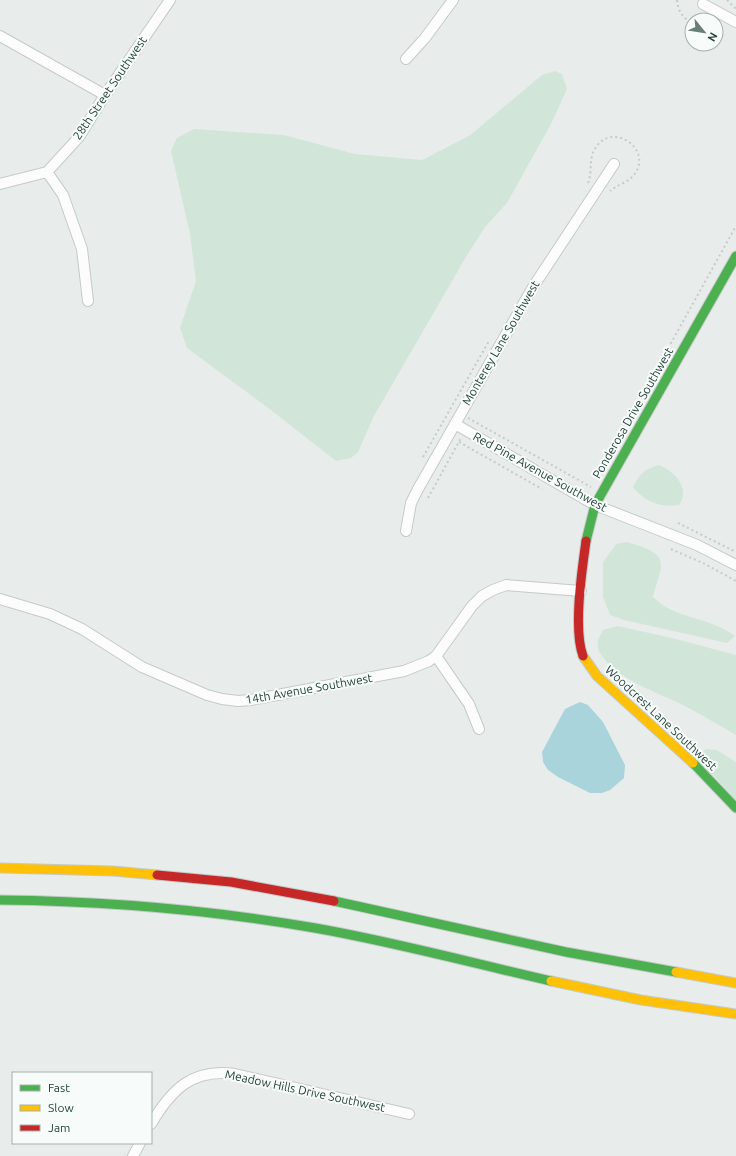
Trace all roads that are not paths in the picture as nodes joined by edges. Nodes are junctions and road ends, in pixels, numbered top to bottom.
1 (170, 0) edge
2 (453, 0) edge
3 (703, 4) dead end
4 (736, 22) edge
5 (0, 36) edge
6 (406, 59) dead end
7 (105, 95) junction
8 (614, 164) dead end
9 (48, 172) junction
10 (0, 184) edge
11 (736, 256) edge
12 (88, 301) dead end
13 (455, 424) junction
14 (595, 505) junction
15 (406, 531) dead end
16 (736, 565) edge
17 (581, 591) junction
18 (0, 599) edge
19 (436, 656) junction
20 (479, 729) dead end
21 (736, 808) edge
22 (0, 868) edge
23 (0, 900) edge
24 (736, 983) edge
25 (736, 1014) edge
26 (409, 1114) dead end
27 (152, 1122) edge
28 (139, 1144) edge
29 (133, 1156) edge

1 - 7 street, 28th Street Southwest
2 - 6 street
3 - 4 street
5 - 7 street
7 - 9 street, 28th Street Southwest
8 - 13 street, Monterey Lane Southwest
9 - 10 street
9 - 12 street
11 - 14 main road, Ponderosa Drive Southwest
13 - 14 street, Red Pine Avenue Southwest
13 - 15 street, Monterey Lane Southwest
14 - 16 street, Red Pine Avenue Southwest
14 - 17 main road, Ponderosa Drive Southwest
17 - 19 street, 14th Avenue Southwest
17 - 21 main road, Woodcrest Lane Southwest
18 - 19 street, 14th Avenue Southwest
19 - 20 street
22 - 24 main road
23 - 25 main road
26 - 27 street, Meadow Hills Drive Southwest
28 - 29 street

